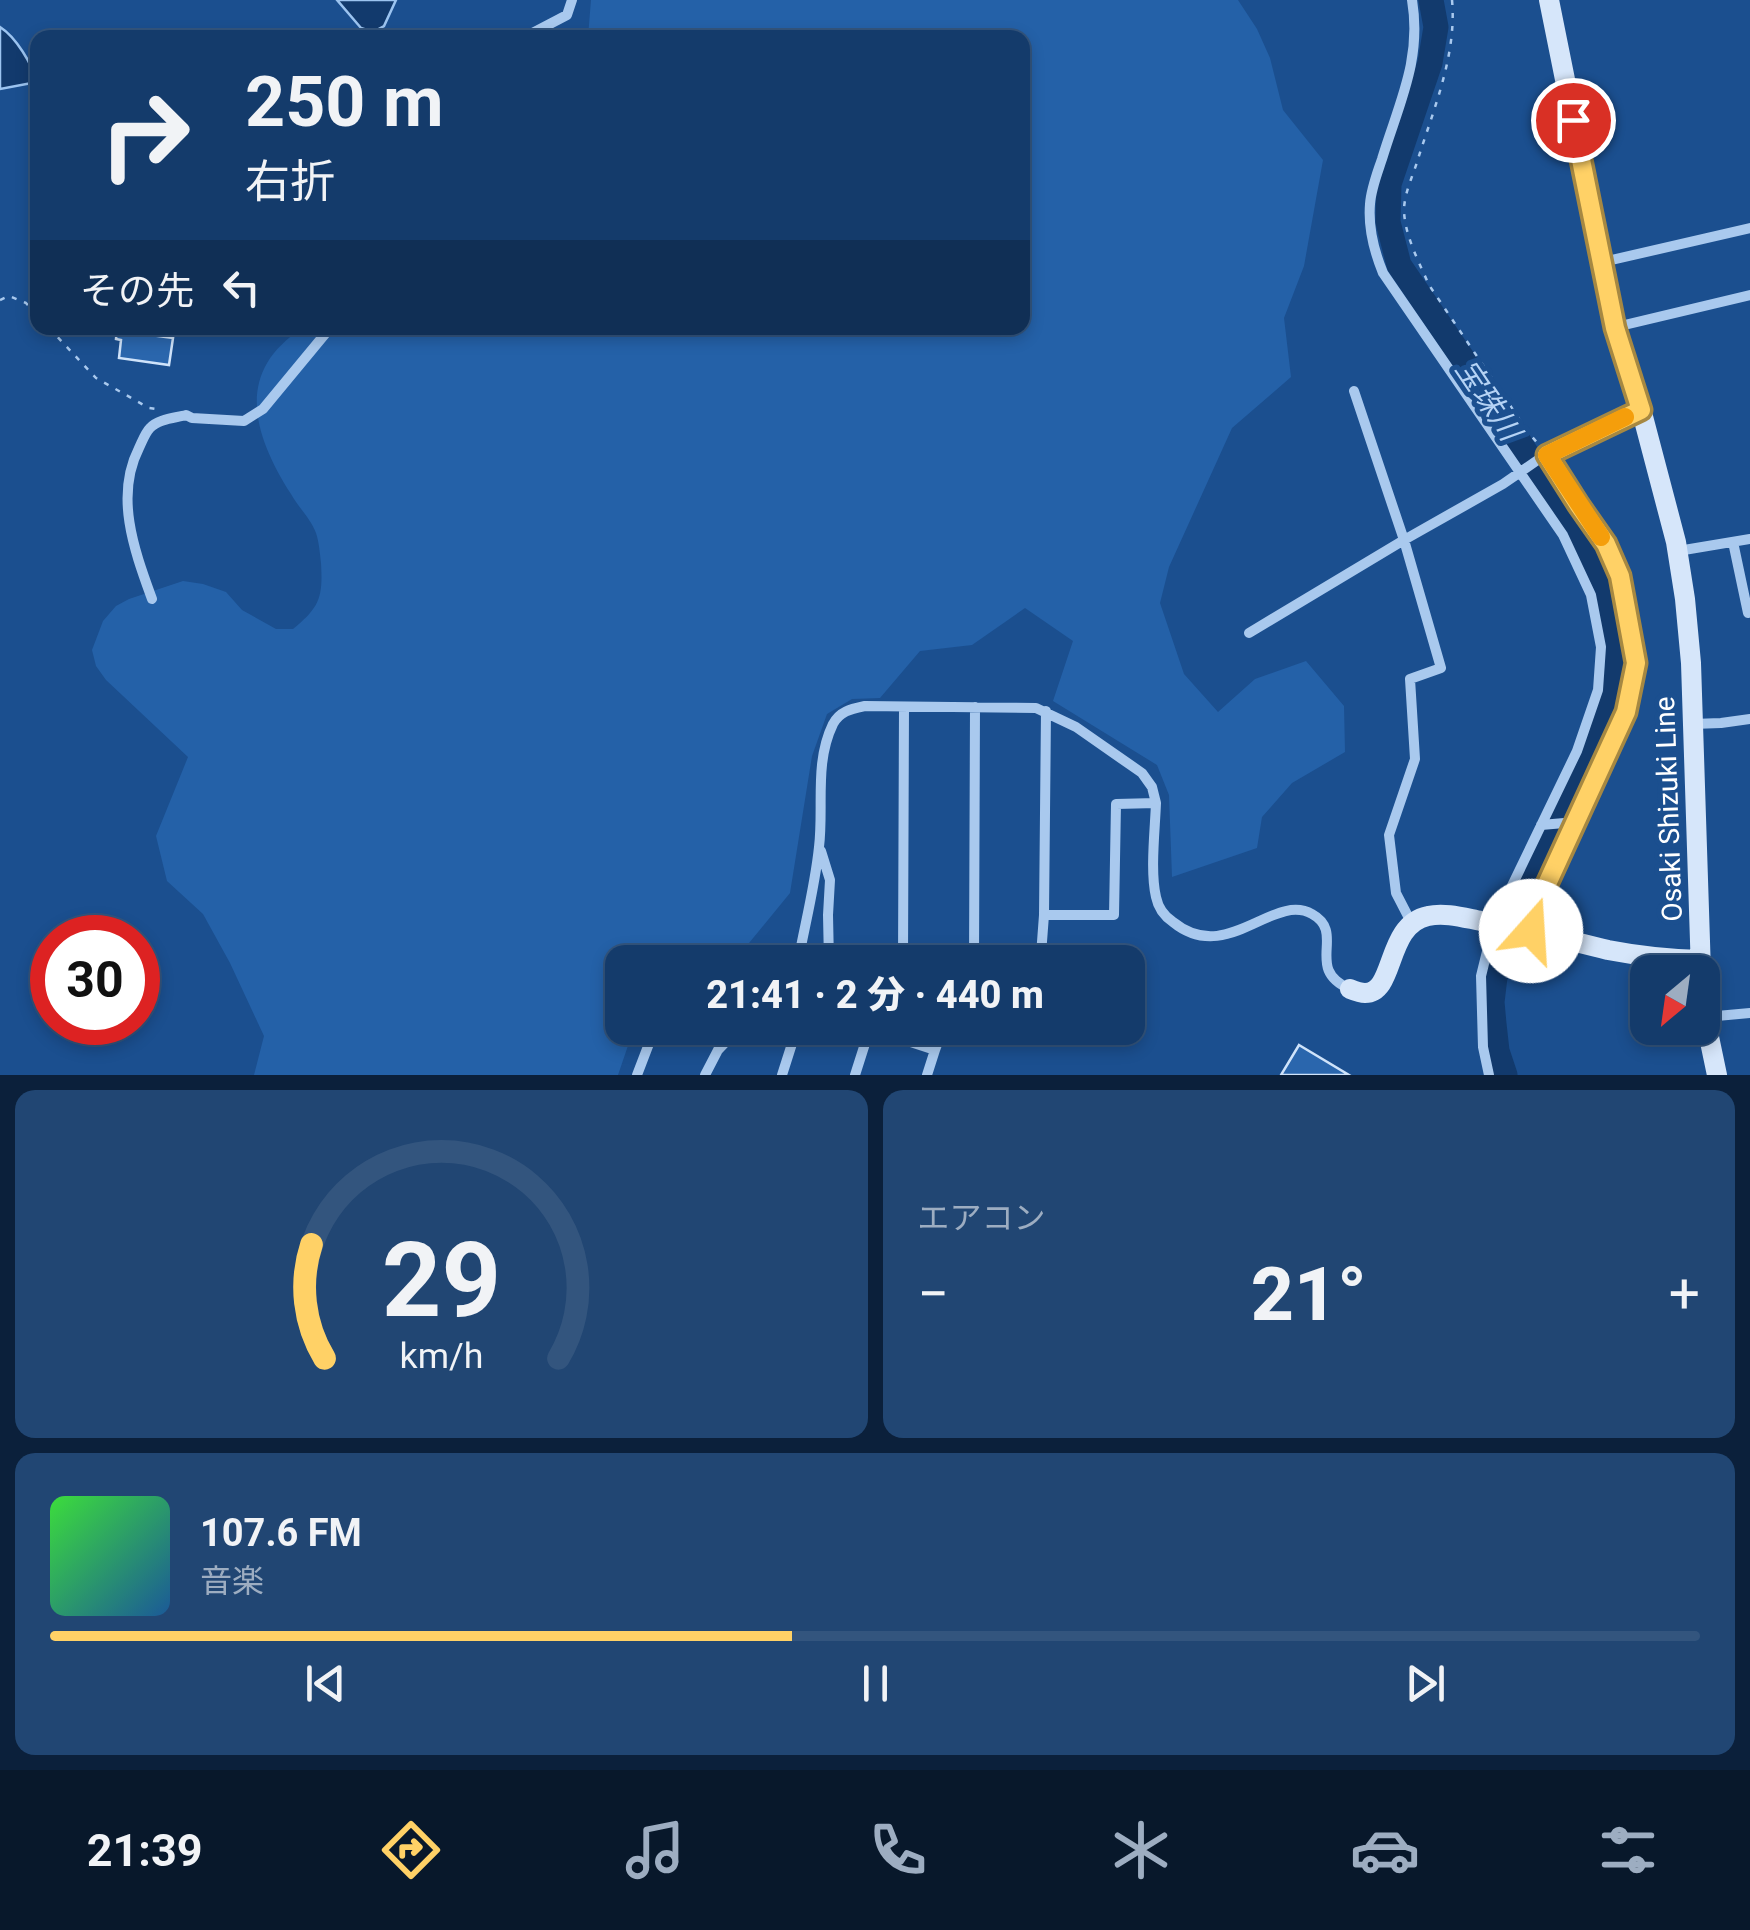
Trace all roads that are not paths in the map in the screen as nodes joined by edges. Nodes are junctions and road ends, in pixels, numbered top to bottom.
1 (572, 0) edge
2 (1412, 0) edge
3 (1549, 0) edge
4 (539, 30) edge
5 (1750, 228) edge
6 (1602, 262) junction
7 (1750, 295) edge
8 (1615, 328) junction
9 (324, 335) edge
10 (1354, 390) dead end
11 (1641, 410) junction
12 (1545, 456) junction
13 (1521, 471) junction
14 (1750, 538) edge
15 (1404, 540) junction
16 (1733, 542) junction
17 (1678, 552) junction
18 (152, 600) dead end
19 (1748, 613) edge
20 (1249, 633) dead end
21 (904, 706) junction
22 (976, 707) junction
23 (1046, 711) junction
24 (1750, 719) edge
25 (1692, 724) junction
26 (1156, 803) junction
27 (1576, 822) junction
28 (1541, 826) junction
29 (820, 846) junction
30 (1044, 915) junction
31 (1411, 922) junction
32 (1497, 923) junction
33 (1528, 931) junction
34 (801, 945) edge
35 (829, 945) edge
36 (904, 945) edge
37 (974, 945) edge
38 (1042, 945) edge
39 (1645, 955) edge
40 (1700, 955) edge
41 (1350, 990) joint
42 (1720, 1009) edge
43 (1750, 1012) edge
44 (648, 1045) edge
45 (723, 1045) edge
46 (792, 1045) edge
47 (864, 1045) edge
48 (920, 1045) edge
49 (937, 1045) edge
50 (1711, 1045) edge
51 (935, 1050) junction
52 (637, 1075) edge
53 (705, 1075) edge
54 (782, 1075) edge
55 (855, 1075) edge
56 (926, 1075) edge
57 (1489, 1075) edge
58 (1717, 1075) edge

1 - 4 street
2 - 13 street
3 - 6 main road, Osaki Shizuki Line
5 - 6 street
6 - 8 main road, Osaki Shizuki Line
7 - 8 street
8 - 11 main road, Osaki Shizuki Line
9 - 18 street
10 - 15 street
11 - 12 street
11 - 17 main road, Osaki Shizuki Line
12 - 13 street
12 - 27 street
13 - 15 street
13 - 28 street
14 - 16 street
15 - 20 street
15 - 31 street
16 - 17 street
16 - 19 street
17 - 25 main road, Osaki Shizuki Line
21 - 22 street
21 - 29 street
21 - 36 street
22 - 23 street
22 - 37 street
23 - 26 street
23 - 30 street
24 - 25 street
25 - 40 main road, Osaki Shizuki Line
26 - 30 street
26 - 41 street
27 - 28 street
27 - 33 street
28 - 32 street
29 - 34 street
29 - 35 street
30 - 38 street
31 - 32 main road
31 - 41 main road
32 - 33 main road
32 - 57 street
33 - 39 main road
42 - 43 street
44 - 52 street
45 - 53 street
46 - 54 street
47 - 55 street
48 - 51 street
49 - 51 street
50 - 58 main road
51 - 56 street

